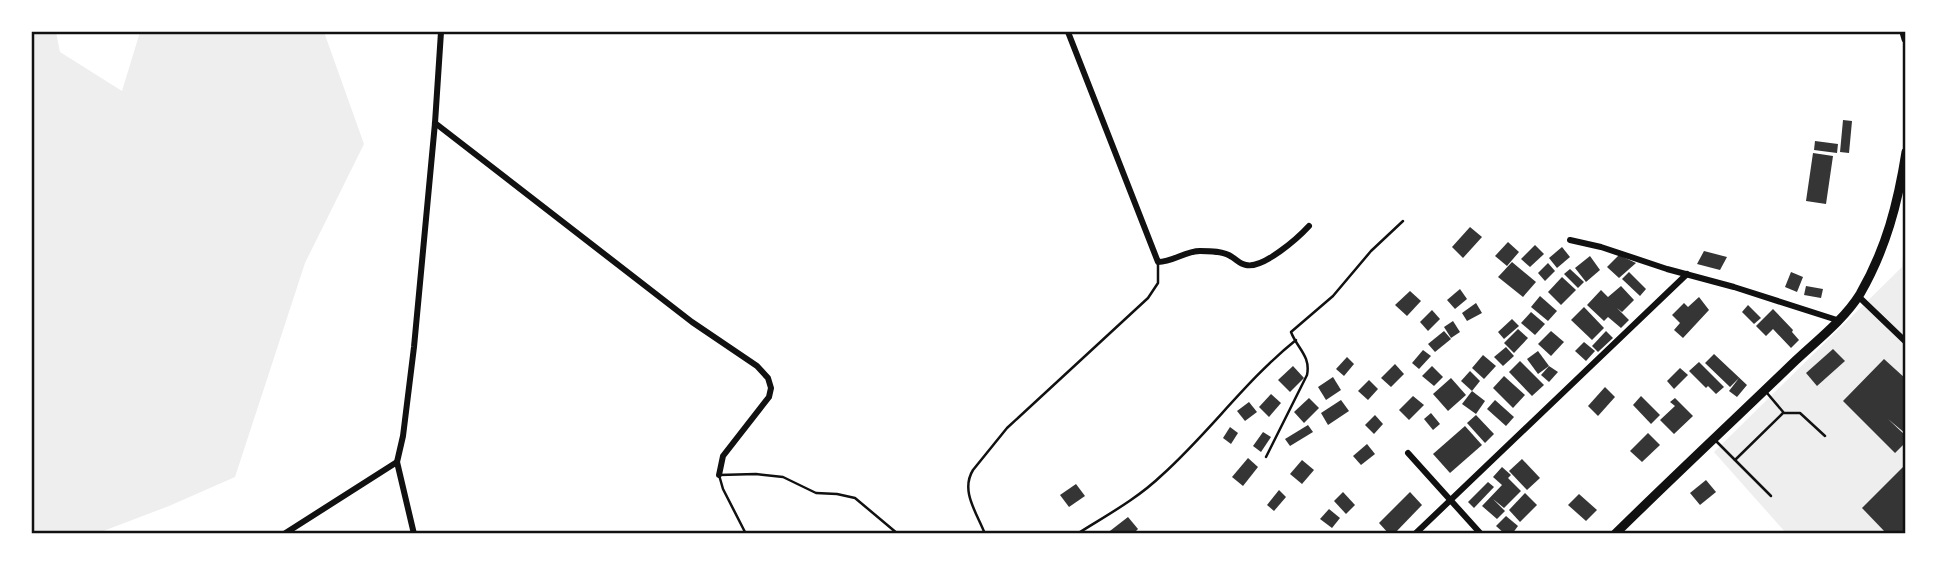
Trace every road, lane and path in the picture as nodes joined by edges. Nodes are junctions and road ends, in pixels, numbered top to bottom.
1 (441, 32) edge
2 (1068, 32) edge
3 (1904, 32) edge
4 (1906, 39) edge
5 (435, 122) junction
6 (1906, 152) edge
7 (1404, 221) dead end
8 (1309, 226) dead end
9 (1570, 240) dead end
10 (1158, 262) junction
11 (1687, 274) junction
12 (1858, 296) junction
13 (1837, 320) junction
14 (1294, 338) junction
15 (1906, 342) edge
16 (1765, 390) junction
17 (1784, 412) junction
18 (1825, 436) dead end
19 (1714, 439) junction
20 (1408, 453) dead end
21 (1266, 457) dead end
22 (1735, 460) junction
23 (397, 462) junction
24 (719, 475) junction
25 (1771, 496) dead end
26 (1450, 500) junction
27 (284, 534) edge
28 (414, 534) edge
29 (746, 534) edge
30 (898, 534) edge
31 (985, 534) edge
32 (1077, 534) edge
33 (1415, 534) edge
34 (1480, 534) edge
35 (1615, 534) edge

1 - 5 street
2 - 10 street
3 - 4 main road
5 - 23 street
5 - 24 street
6 - 12 main road
7 - 14 lane
8 - 10 street
9 - 11 street
10 - 31 lane
11 - 13 street
11 - 26 street
12 - 13 main road
12 - 15 street
13 - 16 main road
14 - 21 lane
14 - 32 lane
16 - 17 lane
16 - 19 main road
17 - 18 lane
17 - 22 lane
19 - 22 lane
19 - 35 main road
20 - 26 street
22 - 25 lane
23 - 27 street
23 - 28 street
24 - 29 lane
24 - 30 lane
26 - 33 street
26 - 34 street

